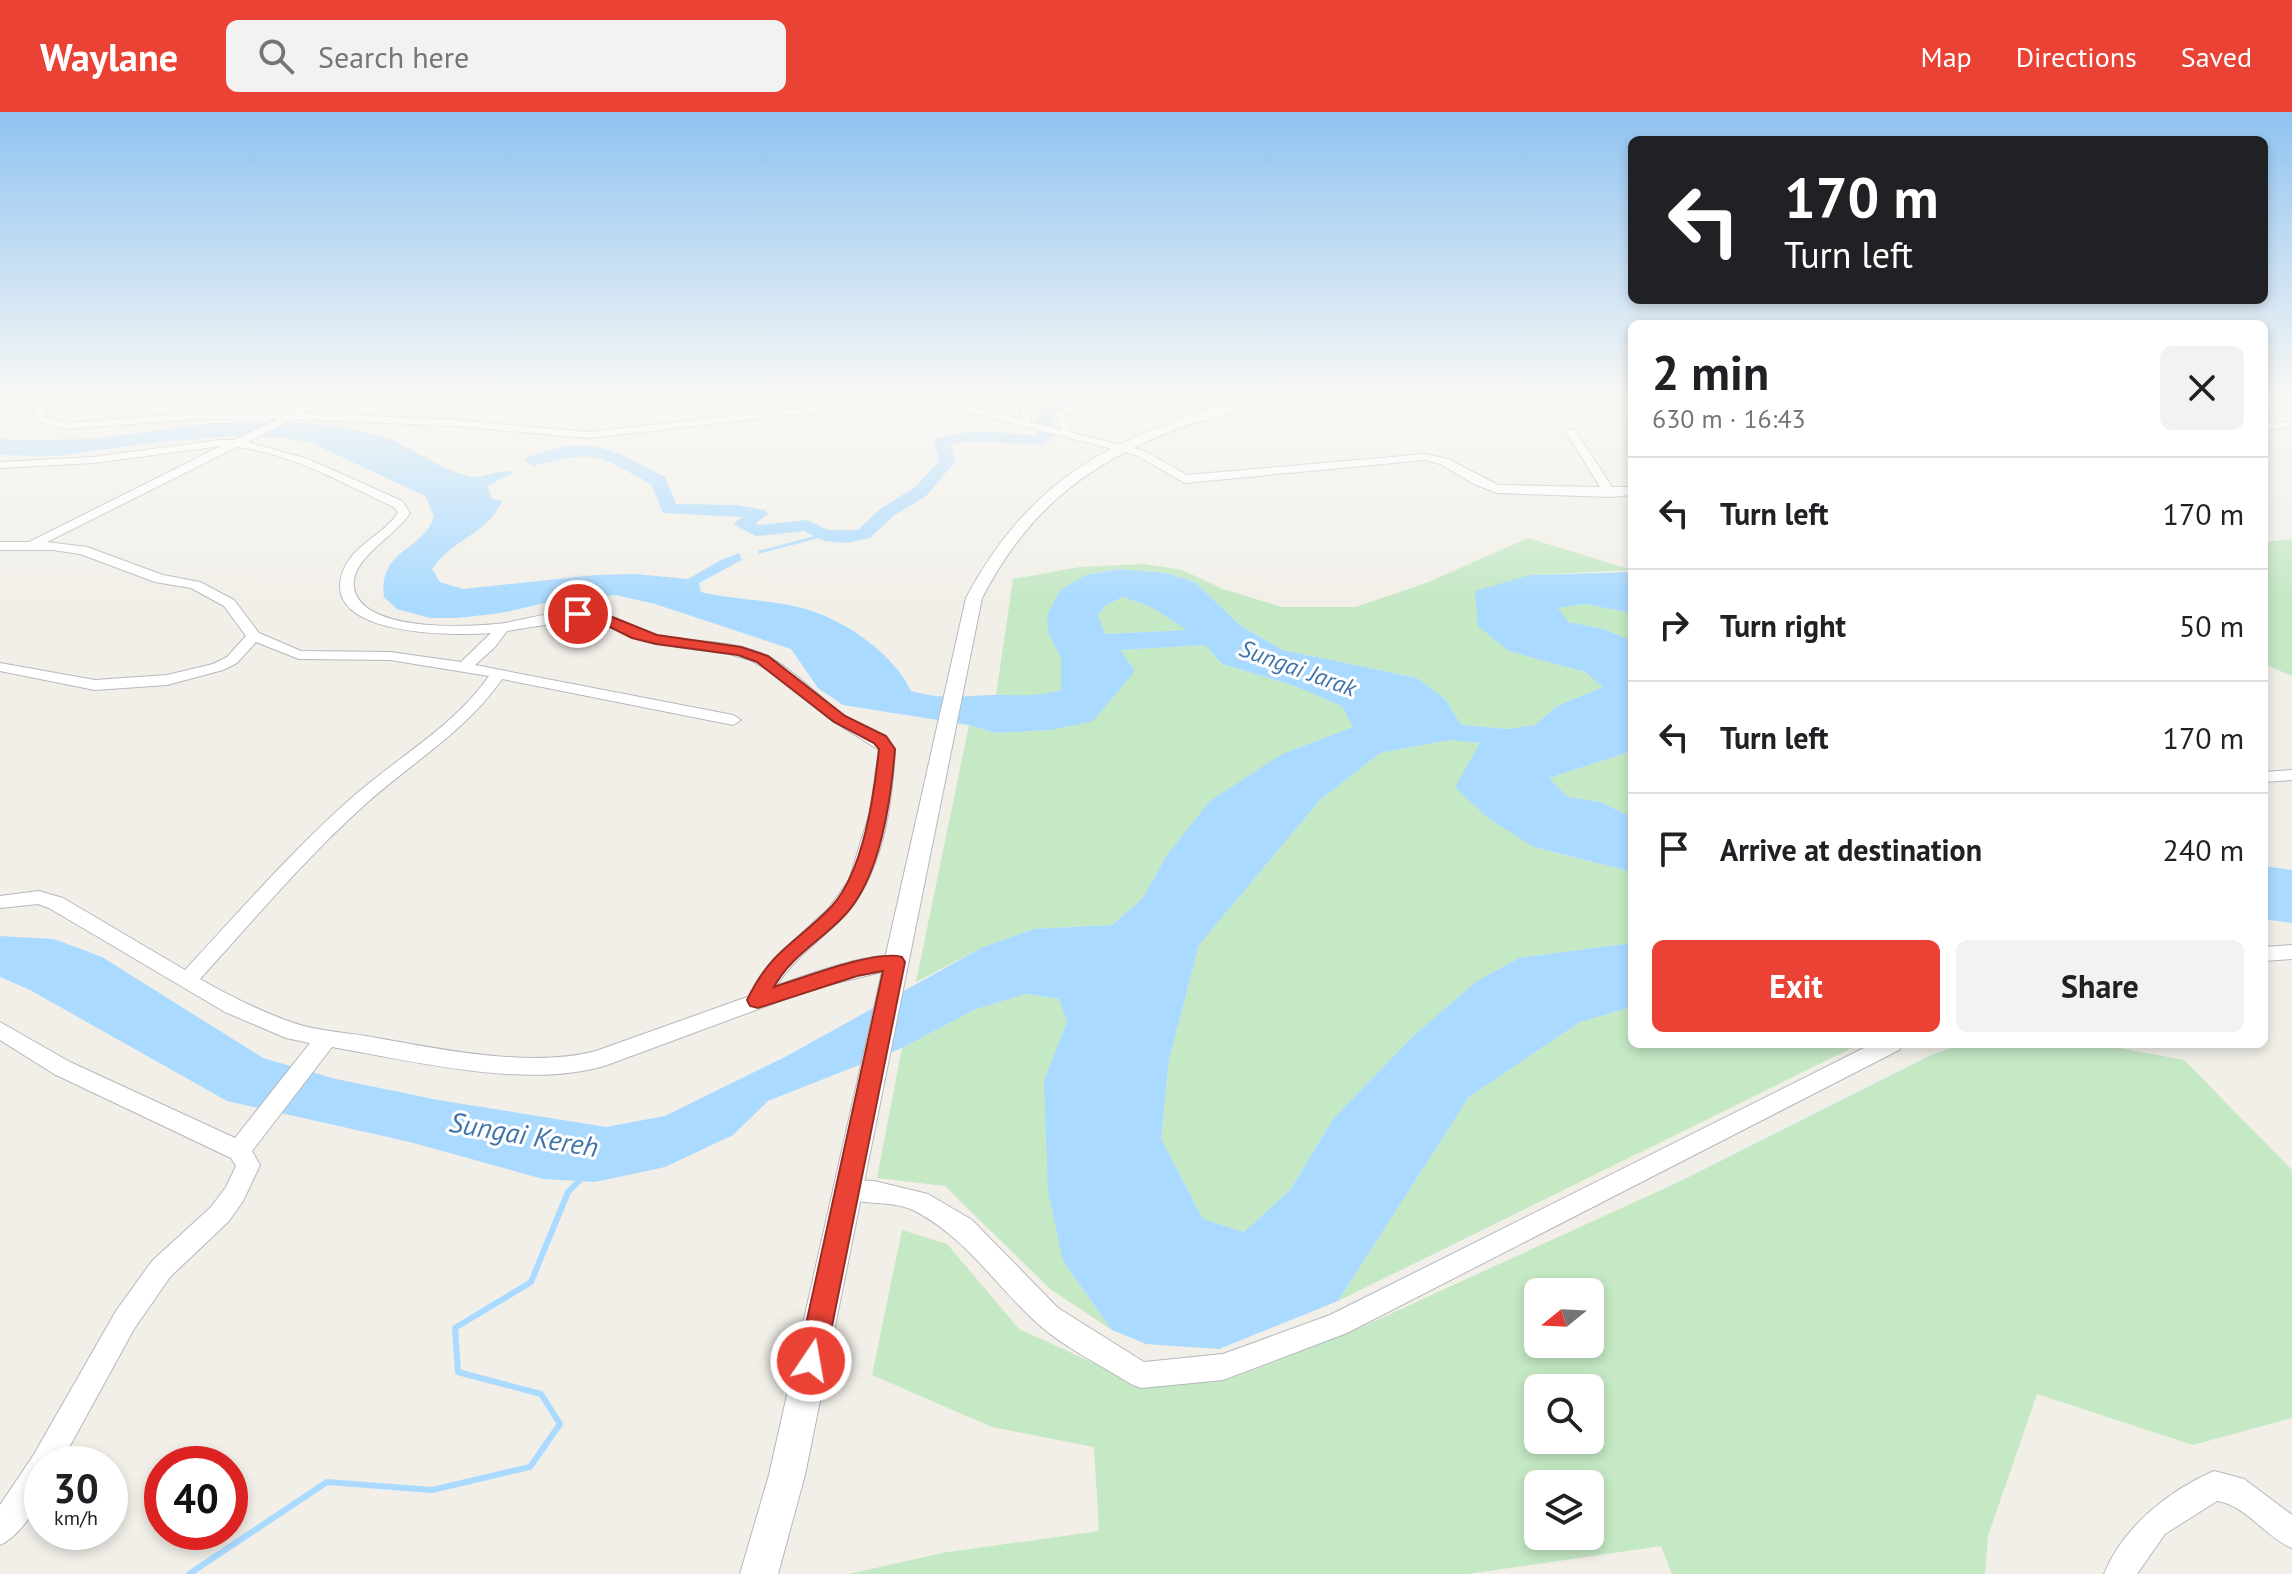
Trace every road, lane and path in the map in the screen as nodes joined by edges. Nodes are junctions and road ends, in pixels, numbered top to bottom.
1 (191, 467) edge
2 (311, 467) edge
3 (1086, 467) edge
4 (1165, 467) edge
5 (1318, 467) edge
6 (1451, 467) edge
7 (1594, 467) edge
8 (1628, 491) edge
9 (1610, 493) junction
10 (32, 545) junction
11 (0, 546) edge
12 (502, 628) junction
13 (254, 636) junction
14 (0, 667) edge
15 (464, 667) junction
16 (498, 674) junction
17 (733, 720) dead end
18 (2292, 775) edge
19 (2268, 777) edge
20 (0, 902) edge
21 (2292, 952) edge
22 (2268, 954) edge
23 (894, 966) junction
24 (186, 981) junction
25 (758, 1000) junction
26 (0, 1030) edge
27 (323, 1042) junction
28 (1883, 1048) edge
29 (239, 1151) junction
30 (847, 1190) junction
31 (54, 1446) edge
32 (24, 1494) edge
33 (0, 1530) edge
34 (2292, 1533) edge
35 (759, 1574) edge
36 (2119, 1574) edge

1 - 10 street
2 - 12 street
3 - 23 street
4 - 5 street
6 - 9 street
7 - 9 street
8 - 9 street
10 - 11 street
10 - 13 street
12 - 15 street
12 - 25 street
13 - 14 street
13 - 15 street
15 - 16 street
16 - 17 street
16 - 24 street
18 - 19 street
20 - 24 street
21 - 22 street
23 - 25 street
23 - 30 street
24 - 27 street
25 - 27 street
26 - 29 street
27 - 29 street
28 - 30 street
29 - 31 street
30 - 35 street
32 - 33 street
34 - 36 street

